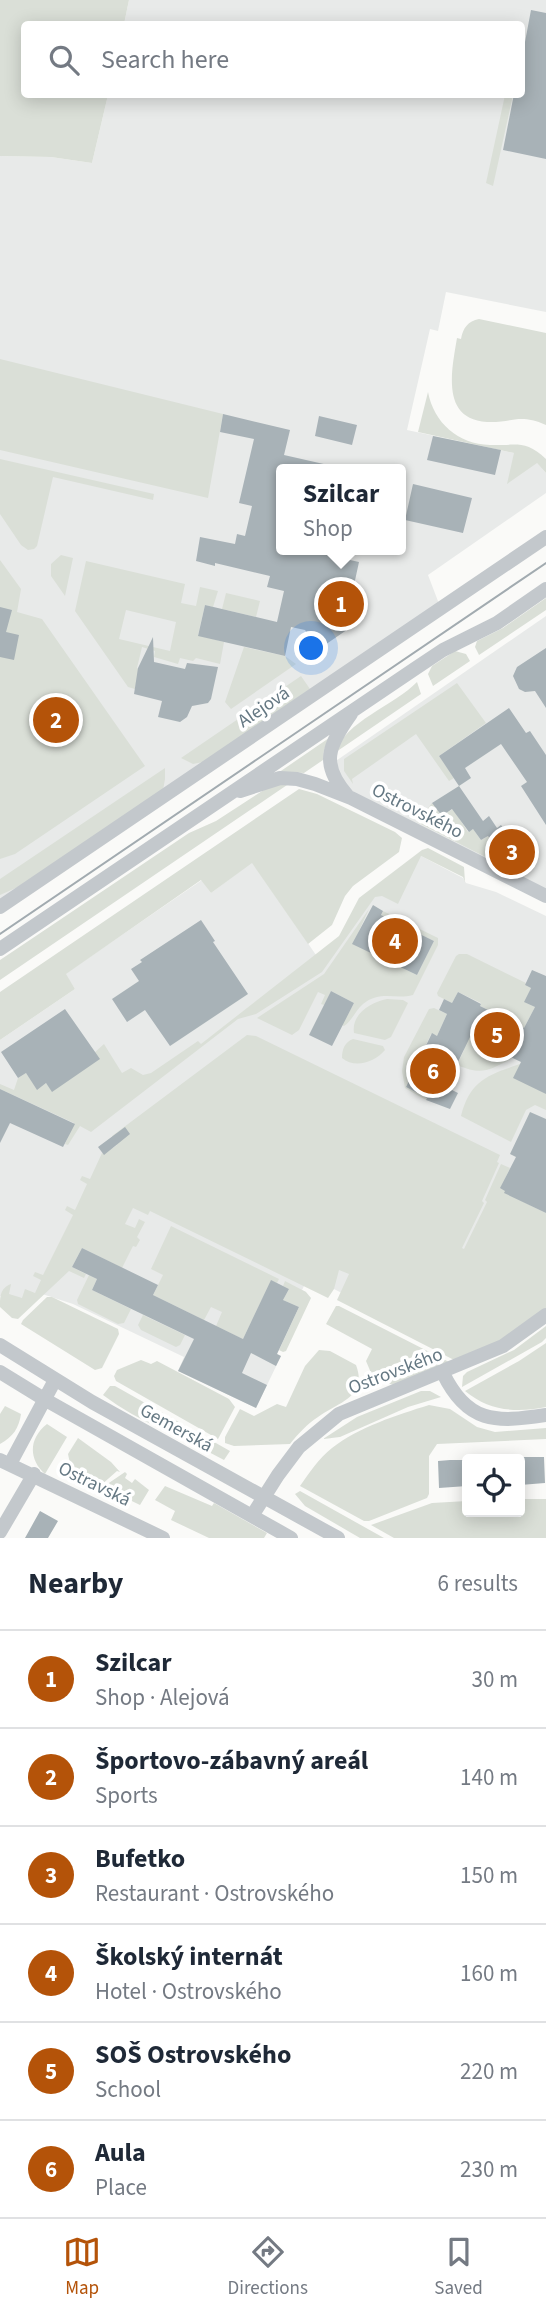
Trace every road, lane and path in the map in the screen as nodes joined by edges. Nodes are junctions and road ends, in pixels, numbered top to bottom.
1 (546, 537) edge
2 (546, 589) edge
3 (357, 708) junction
4 (226, 796) junction
5 (348, 796) junction
6 (546, 896) edge
7 (2, 904) edge
8 (0, 949) edge
9 (546, 1315) edge
10 (0, 1345) edge
11 (0, 1372) edge
12 (443, 1373) junction
13 (55, 1380) junction
14 (44, 1399) junction
15 (546, 1415) edge
16 (5, 1462) edge
17 (34, 1474) junction
18 (263, 1497) junction
19 (252, 1516) junction
20 (0, 1532) edge
21 (163, 1538) edge
22 (291, 1538) edge
23 (338, 1538) edge

1 - 7 street, Alejová
2 - 3 street
3 - 4 street
3 - 5 street
4 - 5 street, Ostrovského
4 - 8 street
5 - 6 street, Ostrovského
9 - 12 street, Ostrovského
10 - 13 street, Gemerská
11 - 14 street
12 - 15 street
12 - 18 street, Ostrovského
13 - 14 street, Ostravská
13 - 18 street, Gemerská
14 - 16 street, Ostravská
14 - 19 street
16 - 17 street, Ostravská
17 - 20 street
17 - 21 street, Ostravská
18 - 19 street, Ostrovského
18 - 23 street, Gemerská
19 - 22 street

